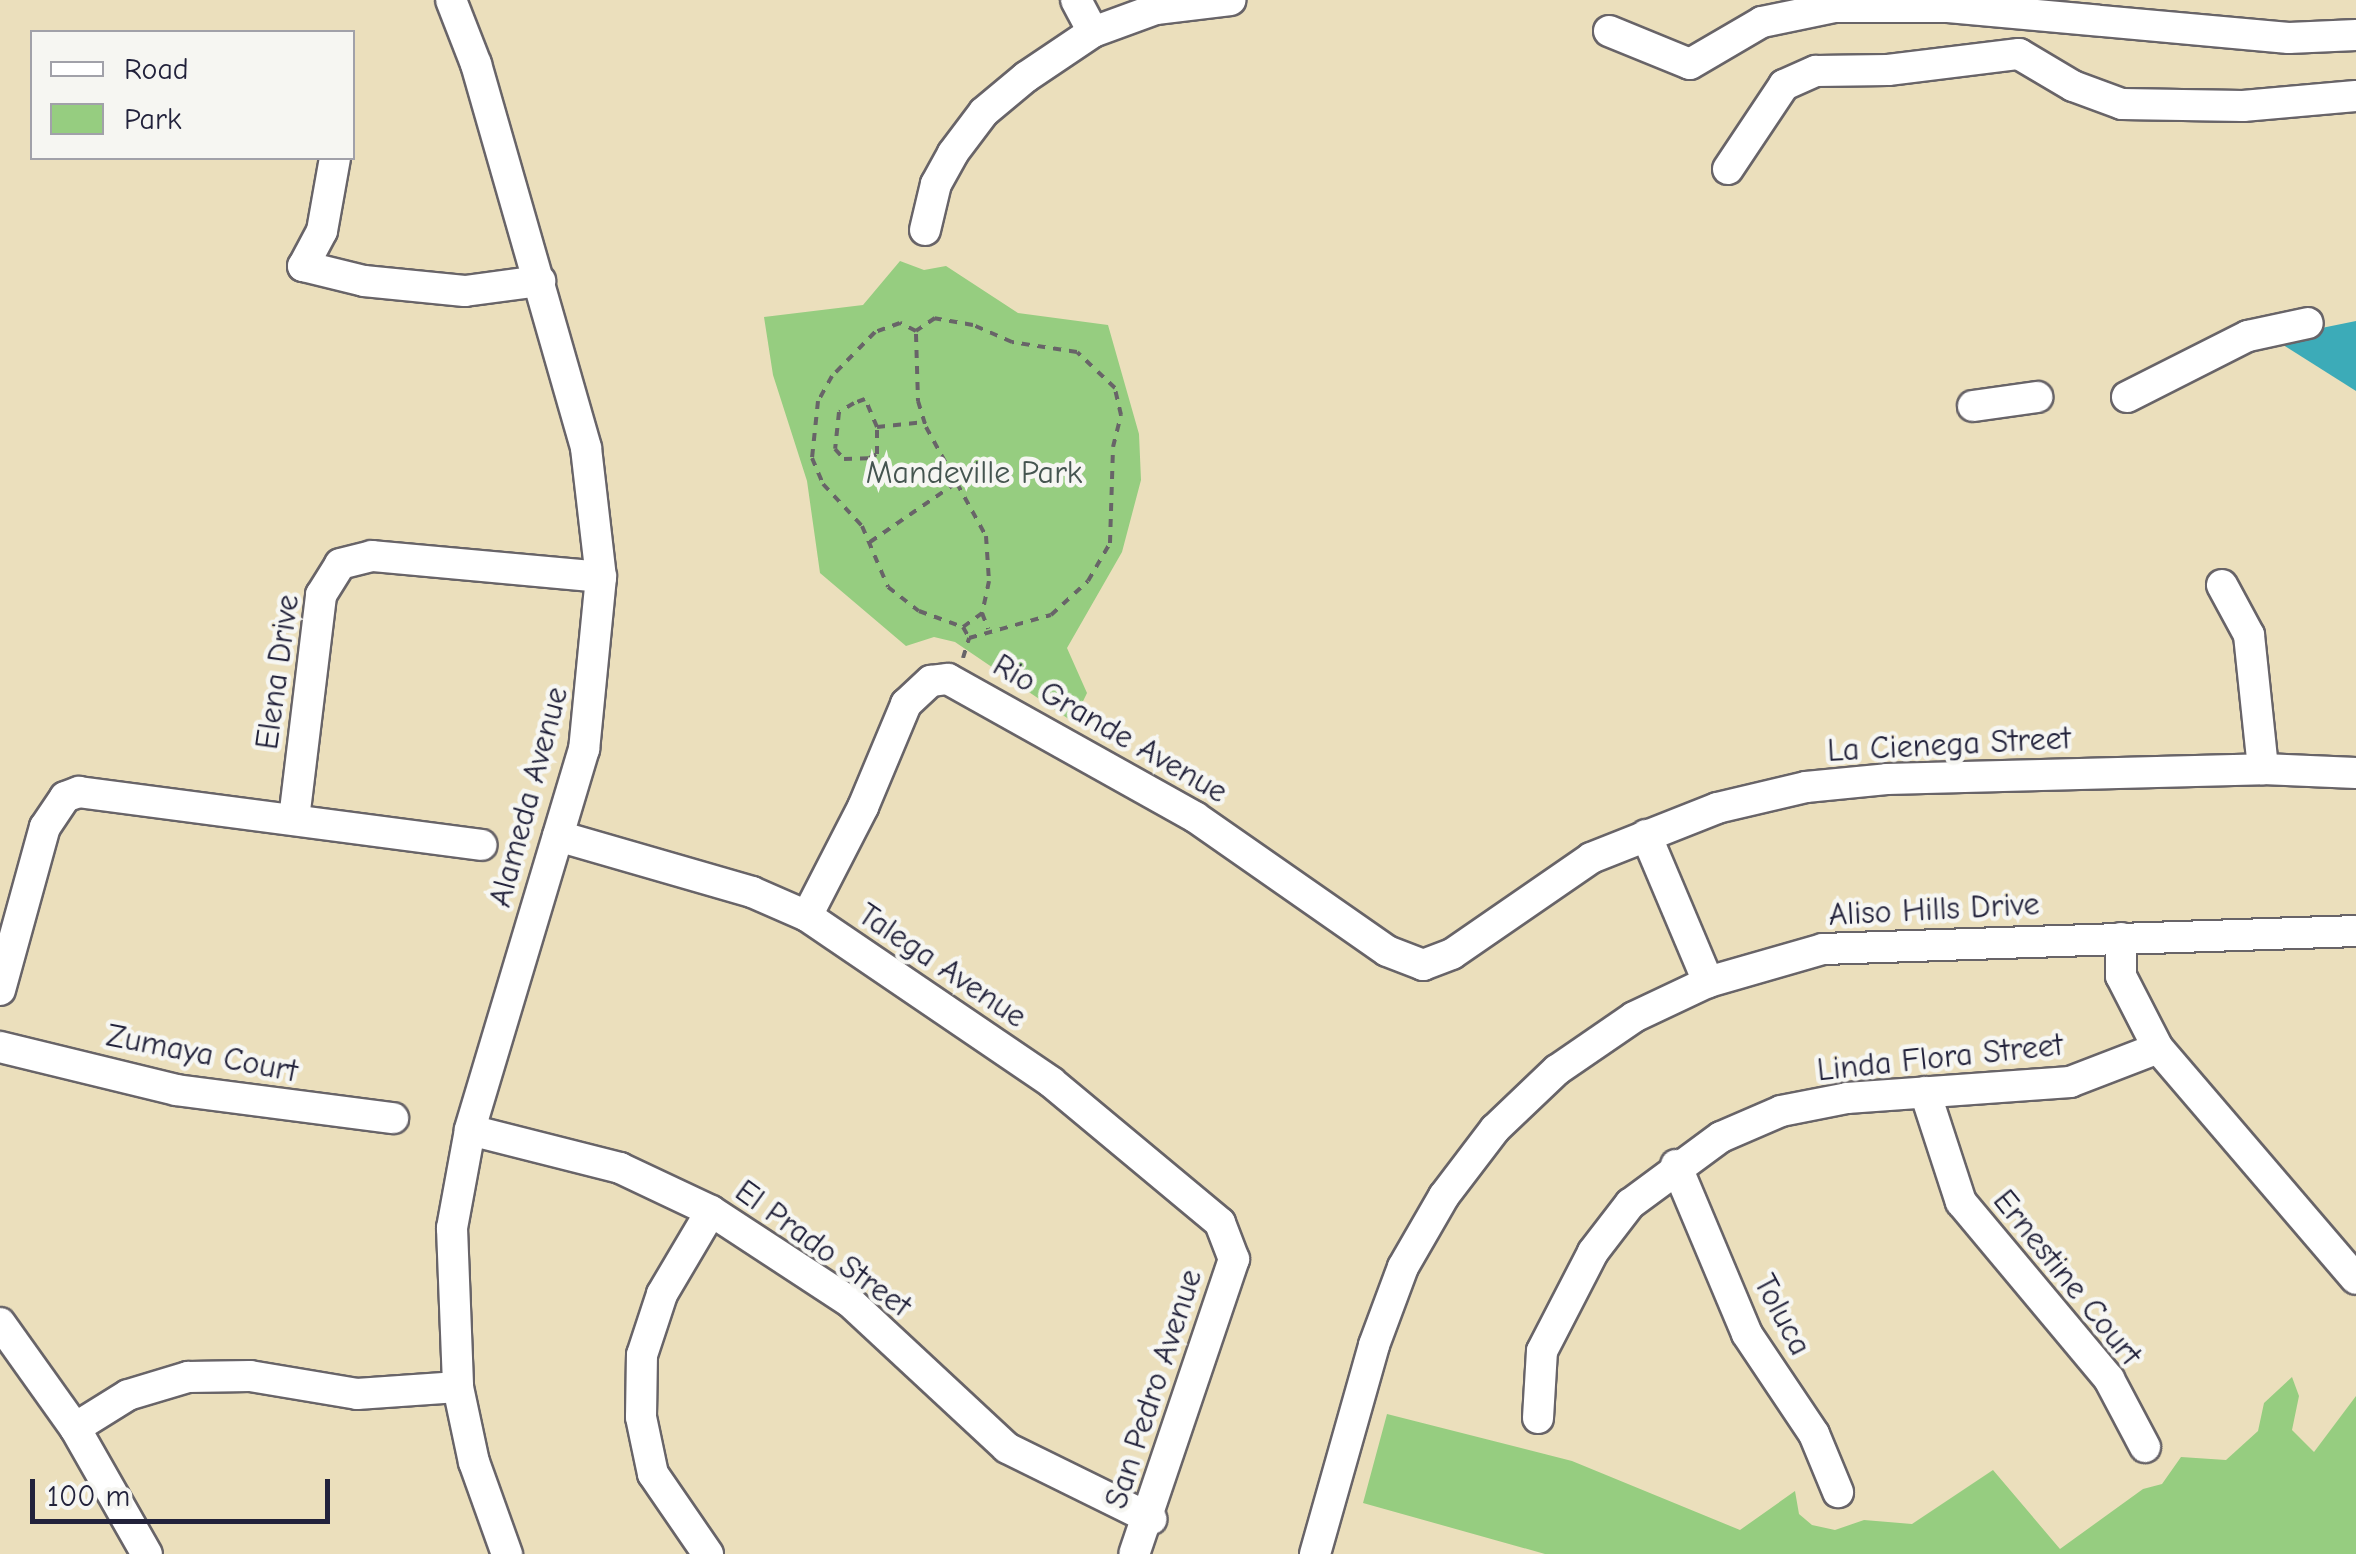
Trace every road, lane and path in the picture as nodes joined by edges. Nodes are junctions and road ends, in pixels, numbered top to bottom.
1 (451, 0) edge
2 (1076, 0) edge
3 (1230, 0) edge
4 (1834, 4) edge
5 (1948, 4) edge
6 (2067, 8) edge
7 (1758, 11) edge
8 (2194, 15) edge
9 (1093, 32) junction
10 (1609, 32) dead end
11 (2356, 34) edge
12 (2356, 96) edge
13 (335, 160) edge
14 (1728, 169) dead end
15 (925, 230) dead end
16 (540, 281) junction
17 (2308, 323) dead end
18 (916, 332) junction
19 (2037, 397) dead end
20 (2127, 397) dead end
21 (1973, 406) dead end
22 (924, 422) junction
23 (877, 427) junction
24 (954, 484) junction
25 (870, 542) junction
26 (601, 577) junction
27 (2222, 585) dead end
28 (982, 613) junction
29 (964, 628) junction
30 (988, 629) junction
31 (969, 638) junction
32 (956, 682) junction
33 (2262, 768) junction
34 (2356, 773) edge
35 (294, 819) junction
36 (1646, 834) junction
37 (558, 836) junction
38 (482, 845) dead end
39 (807, 916) junction
40 (2356, 931) edge
41 (2120, 938) junction
42 (1422, 966) joint
43 (1708, 982) junction
44 (0, 990) edge
45 (0, 1047) edge
46 (2158, 1048) junction
47 (1924, 1092) junction
48 (393, 1118) dead end
49 (470, 1130) junction
50 (1676, 1165) junction
51 (711, 1211) junction
52 (1233, 1245) joint
53 (2356, 1279) edge
54 (0, 1323) edge
55 (458, 1387) junction
56 (1538, 1418) dead end
57 (75, 1428) junction
58 (2145, 1447) dead end
59 (1838, 1492) dead end
60 (1151, 1519) junction
61 (146, 1554) edge
62 (507, 1554) edge
63 (708, 1554) edge
64 (1134, 1554) edge
65 (1315, 1554) edge

1 - 16 street, Alameda Avenue
2 - 9 street
3 - 9 street
4 - 5 street
4 - 7 street
5 - 6 street
6 - 8 street
7 - 10 street
8 - 11 street
9 - 15 street
12 - 14 street
13 - 16 street
16 - 26 street, Alameda Avenue
17 - 20 street
18 - 22 path
18 - 25 path
18 - 30 path
19 - 21 street
22 - 23 path
22 - 24 path
23 - 23 path
24 - 25 path
24 - 28 path
25 - 29 path
26 - 35 street, Elena Drive
26 - 37 street, Alameda Avenue
27 - 33 street
28 - 29 path
28 - 30 path
29 - 31 path
30 - 31 path
31 - 32 path
32 - 39 street, Rio Grande Avenue
32 - 42 street, Rio Grande Avenue
33 - 34 street, La Cienega Street
33 - 36 street, La Cienega Street
35 - 38 street
35 - 44 street
36 - 42 street, La Cienega Street
36 - 43 street
37 - 39 street, Talega Avenue
37 - 49 street, Alameda Avenue
39 - 52 street, Talega Avenue
40 - 41 street, Aliso Hills Drive
41 - 43 street, Aliso Hills Drive
41 - 46 street
43 - 65 street, Aliso Hills Drive
45 - 48 street, Zumaya Court
46 - 47 street, Linda Flora Street
46 - 53 street
47 - 50 street, Linda Flora Street
47 - 58 street, Ernestine Court
49 - 51 street, El Prado Street
49 - 55 street, Alameda Avenue
50 - 56 street, Linda Flora Street
50 - 59 street, Toluca
51 - 60 street, El Prado Street
51 - 63 street
52 - 60 street, San Pedro Avenue
54 - 57 street
55 - 57 street
55 - 62 street, Alameda Avenue
57 - 61 street
60 - 64 street, San Pedro Avenue

